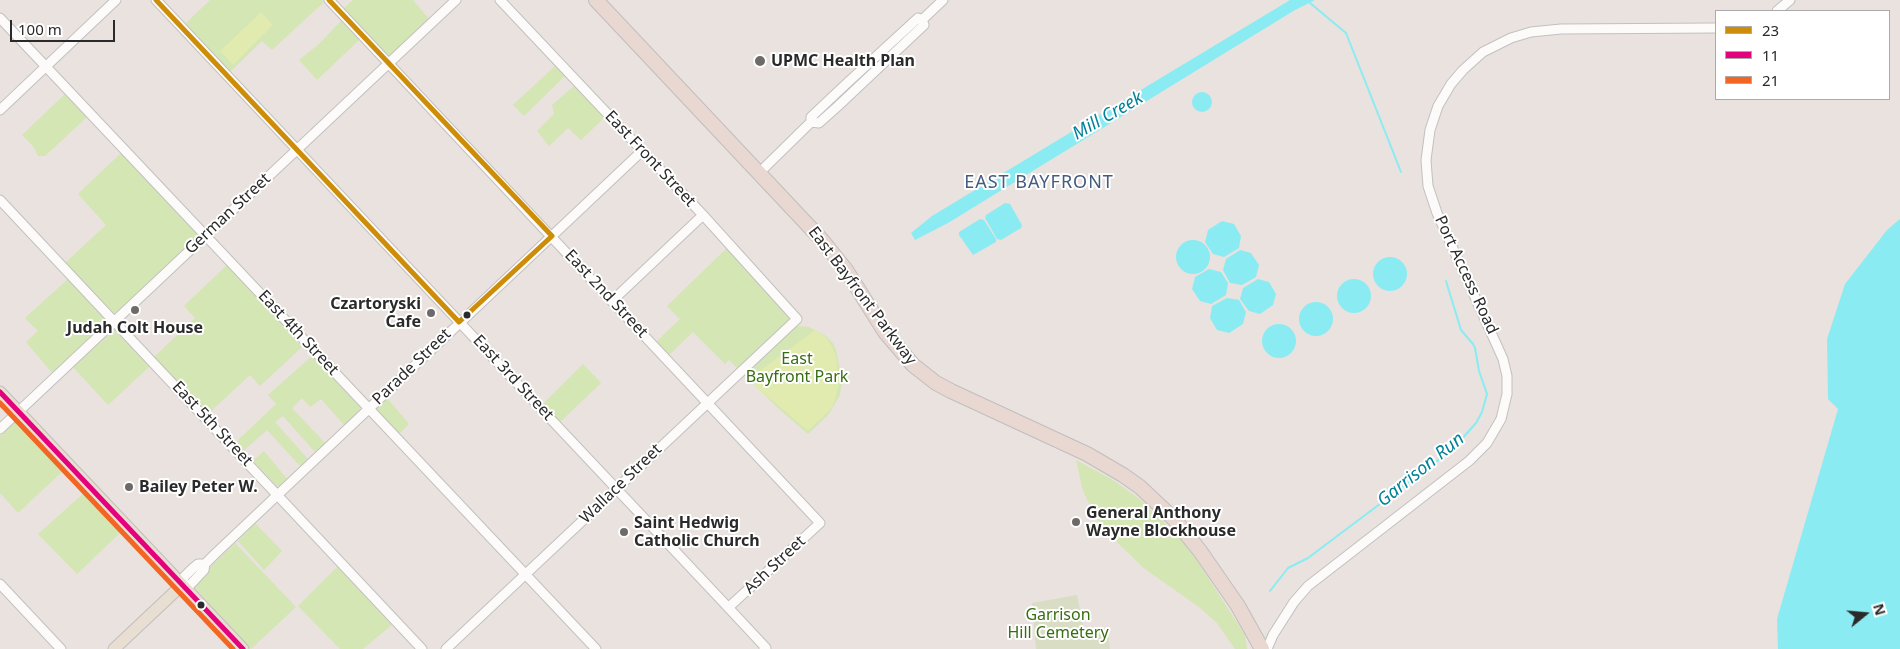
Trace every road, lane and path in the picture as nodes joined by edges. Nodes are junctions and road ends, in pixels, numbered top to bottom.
1 (116, 0) edge
2 (156, 0) edge
3 (329, 0) edge
4 (456, 0) edge
5 (500, 0) edge
6 (596, 0) edge
7 (943, 0) edge
8 (1790, 0) edge
9 (1778, 10) edge
10 (0, 18) edge
11 (1715, 28) edge
12 (389, 63) junction
13 (46, 66) junction
14 (0, 110) edge
15 (297, 149) junction
16 (642, 150) junction
17 (759, 173) junction
18 (0, 200) edge
19 (703, 215) junction
20 (206, 235) junction
21 (552, 236) junction
22 (612, 301) junction
23 (797, 319) joint
24 (115, 322) junction
25 (459, 322) junction
26 (0, 392) edge
27 (707, 403) junction
28 (368, 409) junction
29 (18, 411) junction
30 (0, 429) edge
31 (617, 489) junction
32 (278, 495) junction
33 (820, 522) joint
34 (526, 574) junction
35 (0, 584) edge
36 (182, 585) junction
37 (729, 608) junction
38 (1243, 616) junction
39 (765, 648) edge
40 (61, 649) edge
41 (114, 649) edge
42 (242, 649) edge
43 (422, 649) edge
44 (446, 649) edge
45 (596, 649) edge
46 (1250, 649) edge
47 (1262, 649) edge
48 (1267, 649) edge

1 - 13 street
2 - 15 street, East 3rd Street
3 - 12 street, East 2nd Street
4 - 12 street, German Street
5 - 16 street, East Front Street
6 - 17 highway, East Bayfront Parkway
7 - 17 street
8 - 9 street
10 - 13 street, East 4th Street
11 - 48 street, Port Access Road
12 - 15 street, German Street
12 - 21 street, East 2nd Street
13 - 14 street
13 - 20 street, East 4th Street
15 - 20 street, German Street
15 - 25 street, East 3rd Street
16 - 19 street, East Front Street
16 - 21 street, Parade Street
17 - 38 highway, East Bayfront Parkway
18 - 24 street, East 5th Street
19 - 22 street
19 - 23 street, East Front Street
20 - 24 street, German Street
20 - 28 street, East 4th Street
21 - 22 street, East 2nd Street
21 - 25 street, Parade Street
22 - 27 street, East 2nd Street
23 - 27 street, Wallace Street
24 - 29 street, German Street
24 - 32 street, East 5th Street
25 - 28 street, Parade Street
25 - 31 street, East 3rd Street
26 - 29 main road
27 - 31 street, Wallace Street
27 - 33 street, East 2nd Street
28 - 32 street, Parade Street
28 - 34 street, East 4th Street
29 - 30 street, German Street
29 - 36 main road
31 - 34 street, Wallace Street
31 - 37 street, East 3rd Street
32 - 36 street, Parade Street
32 - 43 street, East 5th Street
33 - 37 street, Ash Street
34 - 44 street, Wallace Street
34 - 45 street, East 4th Street
35 - 40 street
36 - 41 main road, Parade Street
36 - 42 main road
37 - 39 street, East 3rd Street
38 - 46 highway
38 - 47 highway, East Bayfront Parkway

